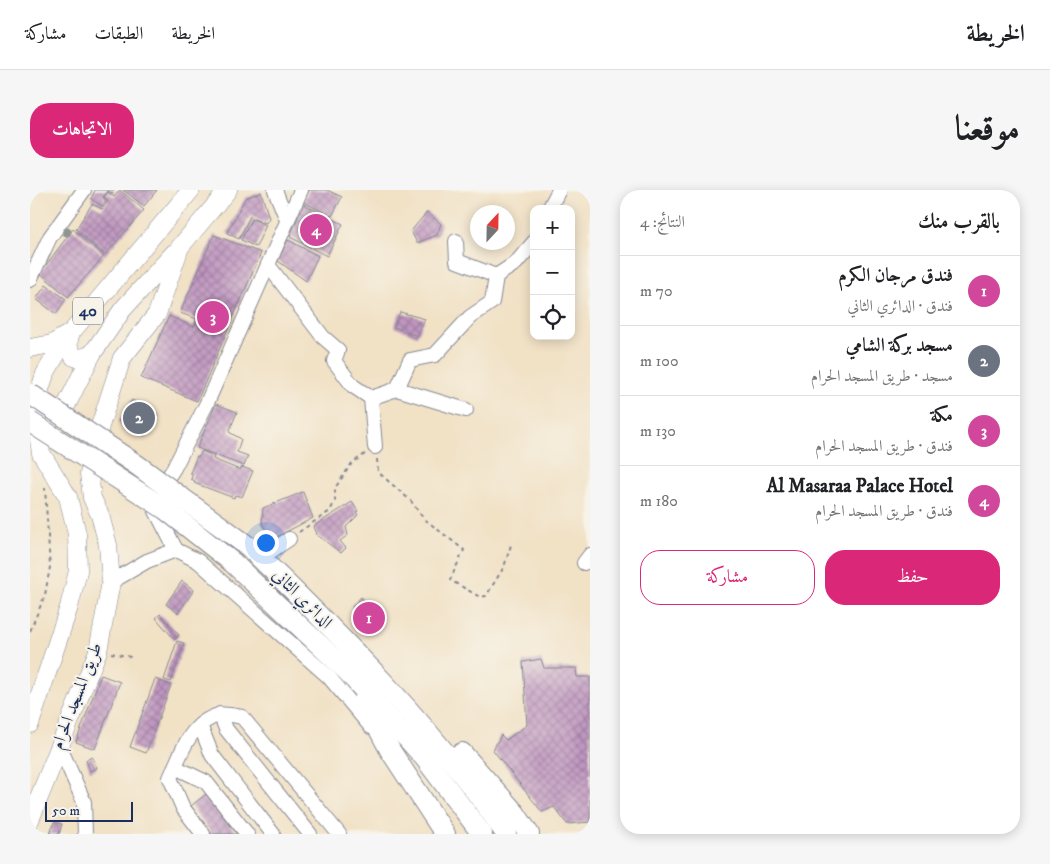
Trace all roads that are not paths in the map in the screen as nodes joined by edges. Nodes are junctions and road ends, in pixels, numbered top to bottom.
1 (84, 190) edge
2 (191, 190) edge
3 (228, 190) edge
4 (275, 190) edge
5 (301, 190) edge
6 (559, 190) edge
7 (551, 205) edge
8 (287, 220) junction
9 (456, 241) dead end
10 (180, 247) junction
11 (530, 247) edge
12 (268, 265) junction
13 (496, 276) junction
14 (31, 278) edge
15 (70, 334) junction
16 (30, 348) edge
17 (92, 354) junction
18 (397, 389) junction
19 (30, 394) edge
20 (371, 398) junction
21 (466, 410) dead end
22 (32, 423) edge
23 (376, 447) road end
24 (36, 450) edge
25 (289, 539) road end
26 (176, 550) junction
27 (255, 553) junction
28 (111, 582) junction
29 (347, 671) junction
30 (220, 714) junction
31 (30, 724) edge
32 (200, 725) junction
33 (59, 745) junction
34 (390, 750) junction
35 (175, 768) junction
36 (30, 820) edge
37 (506, 823) edge
38 (481, 832) edge
39 (85, 834) edge
40 (203, 834) edge
41 (247, 834) edge
42 (273, 834) edge
43 (310, 834) edge
44 (339, 834) edge
45 (445, 834) edge
46 (529, 834) edge

1 - 14 street
2 - 15 main road, طريق المسجد الحرام / 40
3 - 10 main road, طريق المسجد الحرام
4 - 8 street
5 - 8 street
6 - 7 street
8 - 12 street
9 - 13 street
10 - 17 main road
10 - 28 main road, طريق المسجد الحرام
11 - 13 street
12 - 20 street
12 - 26 street
13 - 18 street
15 - 16 main road
15 - 17 main road
15 - 22 main road, طريق المسجد الحرام / 40
17 - 22 main road
18 - 20 street
18 - 21 street
19 - 27 highway, الدائري الثاني, bridge
20 - 23 street
22 - 24 main road, طريق المسجد الحرام / 40
22 - 29 highway, الدائري الثاني, bridge
24 - 31 main road, طريق المسجد الحرام
25 - 27 street
26 - 28 street
26 - 34 street
27 - 37 highway, الدائري الثاني
28 - 33 main road, طريق المسجد الحرام
29 - 34 highway
29 - 38 highway, الدائري الثاني
30 - 32 street
30 - 43 street
30 - 44 street
32 - 35 street
32 - 42 street
33 - 36 main road, طريق المسجد الحرام
33 - 39 street
34 - 45 highway
35 - 40 street
35 - 41 street
37 - 46 highway, الدائري الثاني

